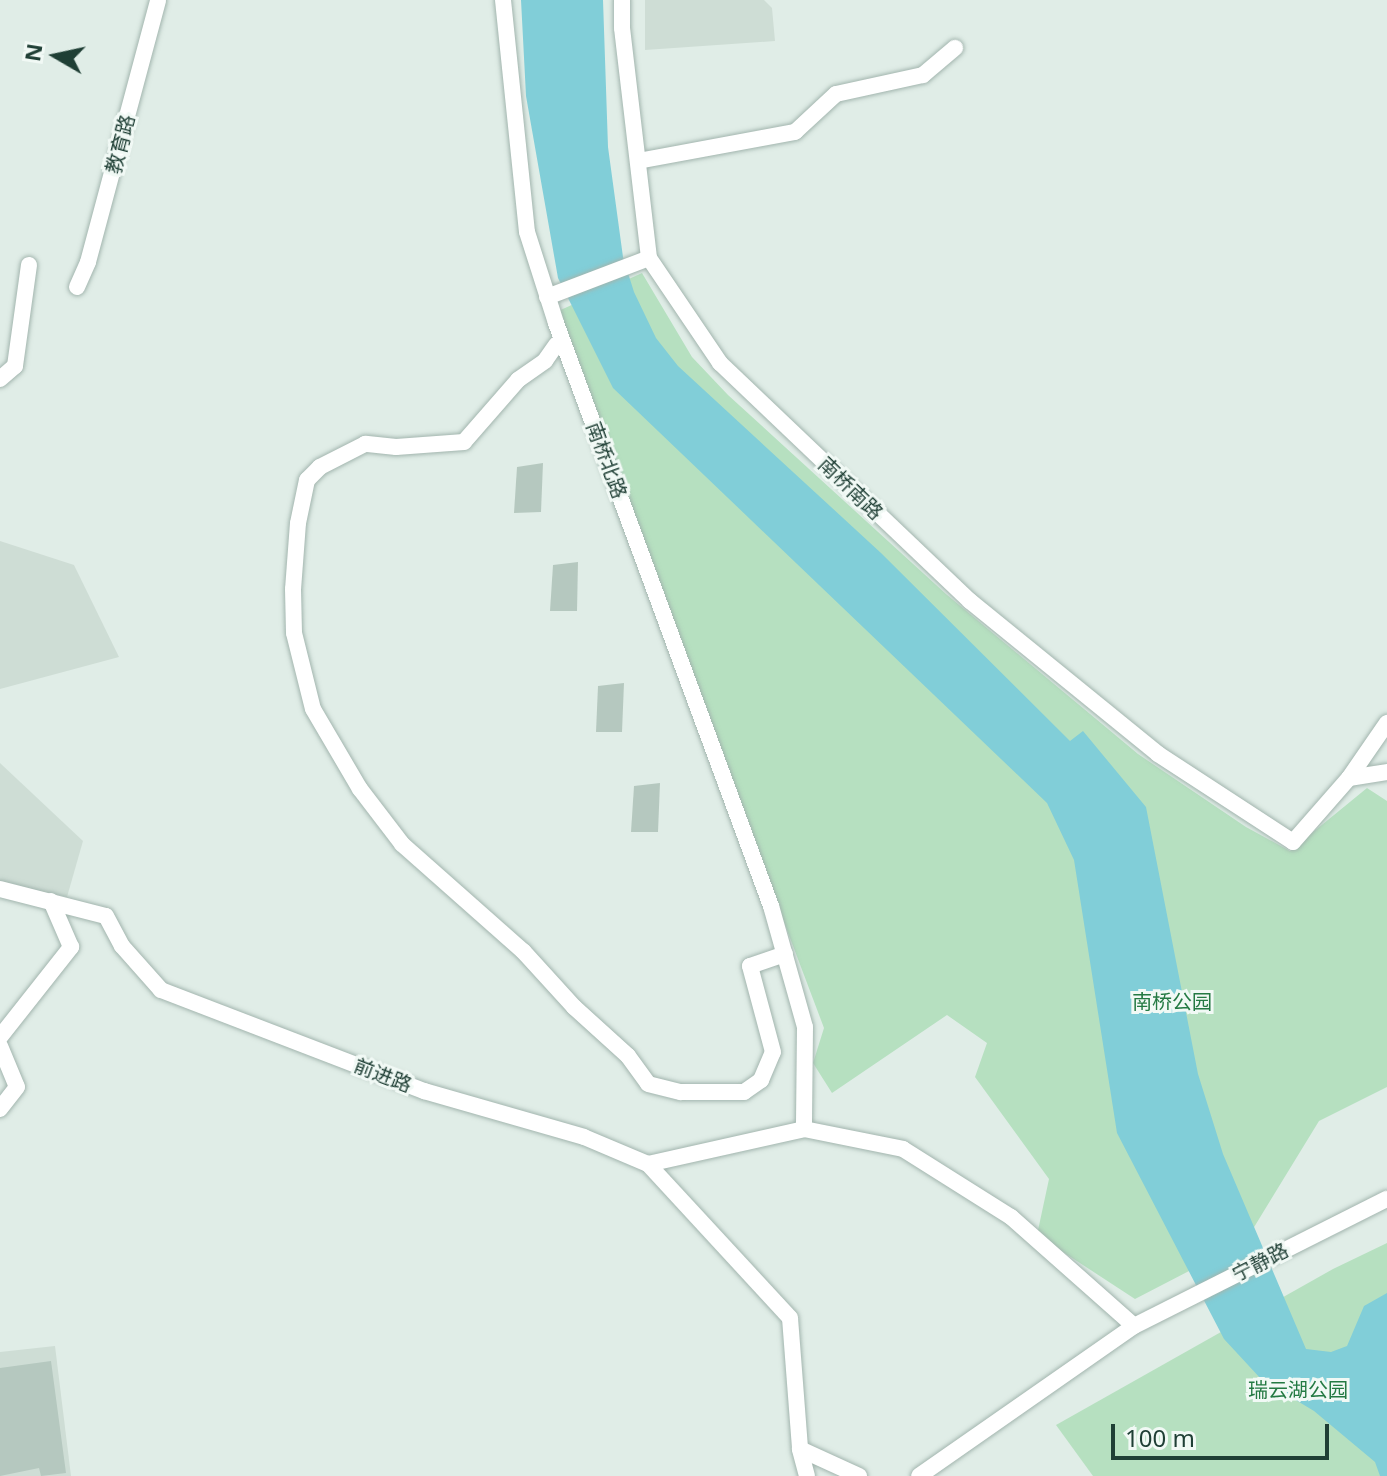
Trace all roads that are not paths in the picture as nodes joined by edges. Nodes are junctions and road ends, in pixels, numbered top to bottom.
1 (158, 0) edge
2 (503, 0) edge
3 (622, 0) edge
4 (955, 48) dead end
5 (638, 161) junction
6 (649, 258) junction
7 (29, 265) dead end
8 (77, 287) dead end
9 (547, 297) junction
10 (556, 345) dead end
11 (0, 379) edge
12 (1387, 723) edge
13 (1387, 772) edge
14 (1349, 778) junction
15 (0, 889) edge
16 (51, 901) junction
17 (785, 954) junction
18 (0, 1037) edge
19 (0, 1046) edge
20 (0, 1109) edge
21 (804, 1129) junction
22 (648, 1164) junction
23 (1387, 1199) edge
24 (1134, 1326) junction
25 (800, 1449) junction
26 (807, 1476) edge
27 (859, 1476) edge
28 (919, 1476) edge

1 - 8 street, 教育路
2 - 9 street, 南桥北路
3 - 5 street, 南桥南路
4 - 5 street
5 - 6 street, 南桥南路
6 - 9 street
6 - 14 street, 南桥南路
7 - 11 street
9 - 17 street, 南桥北路
10 - 17 street
12 - 14 street
13 - 14 street
15 - 16 street, 前进路
16 - 18 street
16 - 22 street, 前进路
17 - 21 street, 南桥北路
19 - 20 street
21 - 22 street
21 - 24 street
22 - 25 street
23 - 24 street, 宁静路
24 - 28 street, 宁静路
25 - 26 street
25 - 27 street

